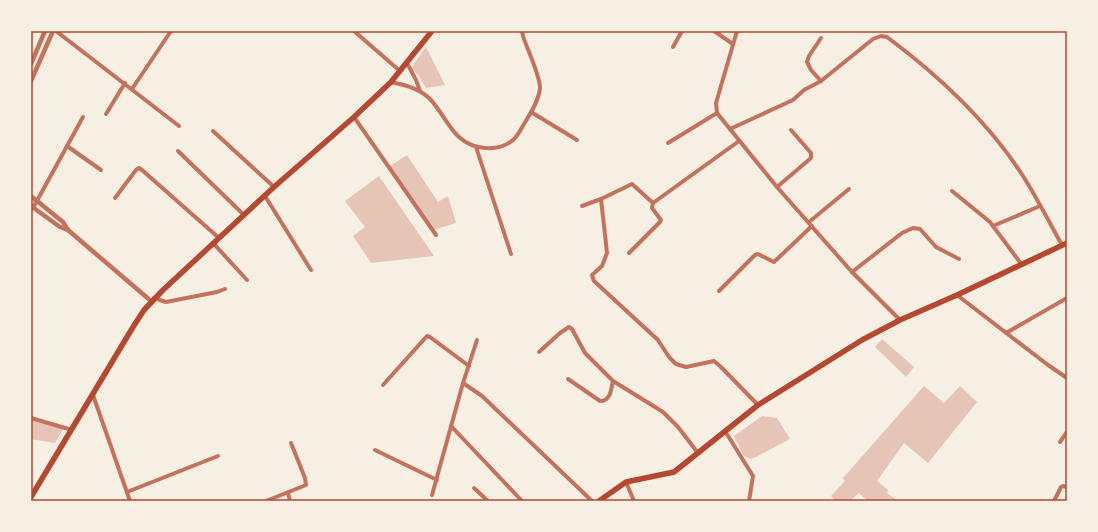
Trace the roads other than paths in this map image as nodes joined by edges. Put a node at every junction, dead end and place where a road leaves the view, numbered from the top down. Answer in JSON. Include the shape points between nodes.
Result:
{"nodes":[{"id":1,"x":45,"y":31,"type":"edge"},
{"id":2,"x":54,"y":31,"type":"edge"},
{"id":3,"x":171,"y":31,"type":"edge"},
{"id":4,"x":354,"y":31,"type":"edge"},
{"id":5,"x":432,"y":31,"type":"edge"},
{"id":6,"x":522,"y":31,"type":"edge"},
{"id":7,"x":682,"y":31,"type":"edge"},
{"id":8,"x":714,"y":31,"type":"edge"},
{"id":9,"x":737,"y":31,"type":"edge"},
{"id":10,"x":821,"y":38,"type":"dead end"},
{"id":11,"x":733,"y":44,"type":"junction"},
{"id":12,"x":672,"y":47,"type":"dead end"},
{"id":13,"x":407,"y":63,"type":"junction"},
{"id":14,"x":31,"y":64,"type":"edge"},
{"id":15,"x":400,"y":71,"type":"junction"},
{"id":16,"x":31,"y":81,"type":"edge"},
{"id":17,"x":821,"y":81,"type":"junction"},
{"id":18,"x":391,"y":82,"type":"junction"},
{"id":19,"x":125,"y":83,"type":"junction"},
{"id":20,"x":132,"y":89,"type":"junction"},
{"id":21,"x":420,"y":92,"type":"junction"},
{"id":22,"x":531,"y":112,"type":"junction"},
{"id":23,"x":717,"y":113,"type":"junction"},
{"id":24,"x":106,"y":114,"type":"dead end"},
{"id":25,"x":83,"y":117,"type":"dead end"},
{"id":26,"x":354,"y":117,"type":"junction"},
{"id":27,"x":179,"y":126,"type":"dead end"},
{"id":28,"x":730,"y":130,"type":"junction"},
{"id":29,"x":791,"y":130,"type":"dead end"},
{"id":30,"x":213,"y":131,"type":"dead end"},
{"id":31,"x":577,"y":140,"type":"dead end"},
{"id":32,"x":739,"y":141,"type":"junction"},
{"id":33,"x":668,"y":143,"type":"dead end"},
{"id":34,"x":67,"y":146,"type":"junction"},
{"id":35,"x":476,"y":147,"type":"junction"},
{"id":36,"x":178,"y":151,"type":"dead end"},
{"id":37,"x":101,"y":170,"type":"dead end"},
{"id":38,"x":777,"y":186,"type":"junction"},
{"id":39,"x":274,"y":187,"type":"junction"},
{"id":40,"x":849,"y":189,"type":"dead end"},
{"id":41,"x":952,"y":191,"type":"dead end"},
{"id":42,"x":31,"y":196,"type":"edge"},
{"id":43,"x":266,"y":196,"type":"junction"},
{"id":44,"x":115,"y":198,"type":"dead end"},
{"id":45,"x":601,"y":199,"type":"junction"},
{"id":46,"x":37,"y":201,"type":"junction"},
{"id":47,"x":653,"y":203,"type":"junction"},
{"id":48,"x":582,"y":206,"type":"dead end"},
{"id":49,"x":1040,"y":206,"type":"junction"},
{"id":50,"x":32,"y":207,"type":"edge"},
{"id":51,"x":244,"y":215,"type":"junction"},
{"id":52,"x":809,"y":222,"type":"junction"},
{"id":53,"x":812,"y":226,"type":"junction"},
{"id":54,"x":993,"y":226,"type":"junction"},
{"id":55,"x":68,"y":230,"type":"junction"},
{"id":56,"x":436,"y":235,"type":"dead end"},
{"id":57,"x":219,"y":238,"type":"junction"},
{"id":58,"x":213,"y":243,"type":"junction"},
{"id":59,"x":1065,"y":244,"type":"edge"},
{"id":60,"x":629,"y":253,"type":"dead end"},
{"id":61,"x":511,"y":254,"type":"dead end"},
{"id":62,"x":959,"y":259,"type":"dead end"},
{"id":63,"x":1022,"y":265,"type":"junction"},
{"id":64,"x":311,"y":270,"type":"dead end"},
{"id":65,"x":852,"y":272,"type":"junction"},
{"id":66,"x":247,"y":280,"type":"dead end"},
{"id":67,"x":225,"y":288,"type":"dead end"},
{"id":68,"x":719,"y":291,"type":"dead end"},
{"id":69,"x":957,"y":295,"type":"junction"},
{"id":70,"x":1067,"y":298,"type":"edge"},
{"id":71,"x":153,"y":299,"type":"junction"},
{"id":72,"x":900,"y":320,"type":"junction"},
{"id":73,"x":1006,"y":333,"type":"junction"},
{"id":74,"x":477,"y":340,"type":"dead end"},
{"id":75,"x":539,"y":352,"type":"dead end"},
{"id":76,"x":469,"y":366,"type":"junction"},
{"id":77,"x":1067,"y":378,"type":"edge"},
{"id":78,"x":568,"y":379,"type":"dead end"},
{"id":79,"x":613,"y":380,"type":"junction"},
{"id":80,"x":463,"y":383,"type":"junction"},
{"id":81,"x":382,"y":385,"type":"dead end"},
{"id":82,"x":93,"y":396,"type":"junction"},
{"id":83,"x":758,"y":405,"type":"junction"},
{"id":84,"x":31,"y":418,"type":"edge"},
{"id":85,"x":451,"y":426,"type":"junction"},
{"id":86,"x":72,"y":430,"type":"junction"},
{"id":87,"x":725,"y":431,"type":"junction"},
{"id":88,"x":1067,"y":432,"type":"edge"},
{"id":89,"x":1060,"y":442,"type":"dead end"},
{"id":90,"x":291,"y":443,"type":"dead end"},
{"id":91,"x":374,"y":450,"type":"dead end"},
{"id":92,"x":698,"y":453,"type":"junction"},
{"id":93,"x":218,"y":456,"type":"dead end"},
{"id":94,"x":437,"y":480,"type":"junction"},
{"id":95,"x":626,"y":482,"type":"junction"},
{"id":96,"x":1067,"y":487,"type":"edge"},
{"id":97,"x":474,"y":488,"type":"dead end"},
{"id":98,"x":127,"y":492,"type":"junction"},
{"id":99,"x":288,"y":493,"type":"junction"},
{"id":100,"x":432,"y":495,"type":"dead end"},
{"id":101,"x":31,"y":497,"type":"edge"},
{"id":102,"x":130,"y":501,"type":"edge"},
{"id":103,"x":266,"y":501,"type":"edge"},
{"id":104,"x":290,"y":501,"type":"edge"},
{"id":105,"x":488,"y":501,"type":"edge"},
{"id":106,"x":522,"y":501,"type":"edge"},
{"id":107,"x":592,"y":501,"type":"edge"},
{"id":108,"x":598,"y":501,"type":"edge"},
{"id":109,"x":634,"y":501,"type":"edge"},
{"id":110,"x":749,"y":501,"type":"edge"},
{"id":111,"x":1054,"y":501,"type":"edge"}],
"edges":[{"from":1,"to":14,"type":"street"},
{"from":2,"to":16,"type":"street"},
{"from":2,"to":19,"type":"street"},
{"from":3,"to":20,"type":"street"},
{"from":4,"to":15,"type":"street"},
{"from":5,"to":13,"type":"main road"},
{"from":6,"to":22,"type":"street","via":[[540,87],[539,96]]},
{"from":7,"to":12,"type":"street"},
{"from":8,"to":11,"type":"street"},
{"from":9,"to":11,"type":"street"},
{"from":10,"to":17,"type":"street","via":[[808,62],[811,70]]},
{"from":11,"to":23,"type":"street","via":[[716,103]]},
{"from":13,"to":15,"type":"main road"},
{"from":13,"to":21,"type":"street"},
{"from":15,"to":18,"type":"main road"},
{"from":17,"to":28,"type":"street","via":[[804,90],[793,100]]},
{"from":17,"to":49,"type":"street","via":[[873,39],[887,37],[947,86],[1007,153]]},
{"from":18,"to":21,"type":"street"},
{"from":18,"to":26,"type":"main road"},
{"from":19,"to":20,"type":"street"},
{"from":19,"to":24,"type":"street"},
{"from":20,"to":27,"type":"street"},
{"from":21,"to":35,"type":"street","via":[[438,107],[458,136]]},
{"from":22,"to":31,"type":"street"},
{"from":22,"to":35,"type":"street","via":[[514,139],[507,144],[498,147]]},
{"from":23,"to":28,"type":"street"},
{"from":23,"to":33,"type":"street"},
{"from":25,"to":34,"type":"street"},
{"from":26,"to":39,"type":"main road"},
{"from":26,"to":56,"type":"street"},
{"from":28,"to":32,"type":"street"},
{"from":29,"to":38,"type":"street","via":[[810,151],[811,158]]},
{"from":30,"to":39,"type":"street"},
{"from":32,"to":38,"type":"street"},
{"from":32,"to":47,"type":"street"},
{"from":34,"to":37,"type":"street"},
{"from":34,"to":46,"type":"street"},
{"from":35,"to":61,"type":"street"},
{"from":36,"to":51,"type":"street"},
{"from":38,"to":52,"type":"street"},
{"from":39,"to":43,"type":"main road"},
{"from":40,"to":52,"type":"street"},
{"from":41,"to":54,"type":"street"},
{"from":42,"to":46,"type":"street"},
{"from":43,"to":51,"type":"main road"},
{"from":43,"to":64,"type":"street"},
{"from":44,"to":57,"type":"street","via":[[139,168]]},
{"from":45,"to":47,"type":"street","via":[[632,184]]},
{"from":45,"to":48,"type":"street"},
{"from":45,"to":83,"type":"street","via":[[607,253],[602,266],[592,275],[594,281],[658,340],[676,364],[686,367],[714,361]]},
{"from":46,"to":50,"type":"street"},
{"from":46,"to":55,"type":"street","via":[[63,222]]},
{"from":47,"to":60,"type":"street","via":[[652,208],[661,220]]},
{"from":49,"to":54,"type":"street"},
{"from":49,"to":59,"type":"street"},
{"from":50,"to":55,"type":"street","via":[[60,228]]},
{"from":51,"to":57,"type":"main road"},
{"from":52,"to":53,"type":"street"},
{"from":53,"to":65,"type":"street"},
{"from":53,"to":68,"type":"street","via":[[774,262],[755,255]]},
{"from":54,"to":63,"type":"street"},
{"from":55,"to":71,"type":"street"},
{"from":57,"to":58,"type":"main road"},
{"from":58,"to":66,"type":"street"},
{"from":58,"to":71,"type":"main road"},
{"from":59,"to":63,"type":"main road"},
{"from":62,"to":65,"type":"street","via":[[936,247],[920,230],[913,228],[902,233]]},
{"from":63,"to":69,"type":"main road"},
{"from":65,"to":72,"type":"street"},
{"from":67,"to":71,"type":"street","via":[[217,292],[166,302]]},
{"from":69,"to":72,"type":"main road"},
{"from":69,"to":73,"type":"street"},
{"from":70,"to":73,"type":"street"},
{"from":71,"to":82,"type":"main road","via":[[133,327]]},
{"from":72,"to":83,"type":"main road","via":[[843,350]]},
{"from":73,"to":77,"type":"street"},
{"from":74,"to":76,"type":"street"},
{"from":75,"to":79,"type":"street","via":[[560,333],[569,327],[572,328],[584,353]]},
{"from":76,"to":80,"type":"street"},
{"from":76,"to":81,"type":"street","via":[[426,336]]},
{"from":78,"to":79,"type":"street","via":[[600,401],[610,396]]},
{"from":79,"to":92,"type":"street","via":[[663,412]]},
{"from":80,"to":85,"type":"street"},
{"from":80,"to":107,"type":"street","via":[[482,396]]},
{"from":82,"to":86,"type":"main road"},
{"from":82,"to":98,"type":"street"},
{"from":83,"to":87,"type":"main road"},
{"from":84,"to":86,"type":"street"},
{"from":85,"to":94,"type":"street"},
{"from":85,"to":106,"type":"street"},
{"from":86,"to":101,"type":"main road"},
{"from":87,"to":92,"type":"main road"},
{"from":87,"to":110,"type":"street","via":[[752,476]]},
{"from":88,"to":89,"type":"street"},
{"from":90,"to":99,"type":"street","via":[[306,485]]},
{"from":91,"to":94,"type":"street"},
{"from":92,"to":95,"type":"main road","via":[[674,472]]},
{"from":93,"to":98,"type":"street"},
{"from":94,"to":100,"type":"street"},
{"from":95,"to":108,"type":"main road"},
{"from":95,"to":109,"type":"street"},
{"from":96,"to":111,"type":"street","via":[[1061,487]]},
{"from":97,"to":105,"type":"street"},
{"from":98,"to":102,"type":"street"},
{"from":99,"to":103,"type":"street"},
{"from":99,"to":104,"type":"street"}]}
